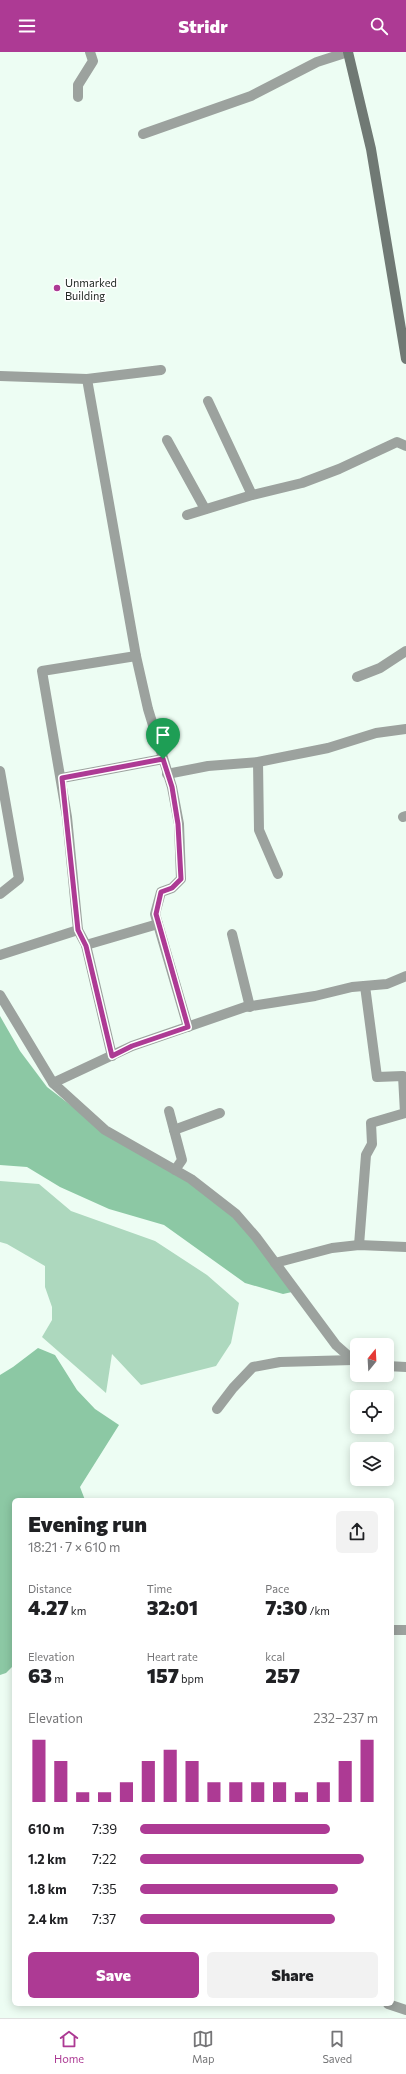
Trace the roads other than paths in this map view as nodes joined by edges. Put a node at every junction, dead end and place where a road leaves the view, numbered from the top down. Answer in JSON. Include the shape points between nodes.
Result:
{"nodes":[{"id":1,"x":90,"y":52,"type":"edge"},
{"id":2,"x":348,"y":52,"type":"edge"},
{"id":3,"x":78,"y":97,"type":"dead end"},
{"id":4,"x":143,"y":134,"type":"dead end"},
{"id":5,"x":406,"y":359,"type":"edge"},
{"id":6,"x":161,"y":370,"type":"dead end"},
{"id":7,"x":0,"y":376,"type":"edge"},
{"id":8,"x":87,"y":379,"type":"junction"},
{"id":9,"x":208,"y":401,"type":"dead end"},
{"id":10,"x":167,"y":440,"type":"dead end"},
{"id":11,"x":406,"y":446,"type":"edge"},
{"id":12,"x":252,"y":495,"type":"junction"},
{"id":13,"x":205,"y":509,"type":"junction"},
{"id":14,"x":187,"y":515,"type":"dead end"},
{"id":15,"x":406,"y":651,"type":"edge"},
{"id":16,"x":136,"y":656,"type":"junction"},
{"id":17,"x":357,"y":677,"type":"dead end"},
{"id":18,"x":406,"y":729,"type":"edge"},
{"id":19,"x":163,"y":759,"type":"junction"},
{"id":20,"x":258,"y":762,"type":"junction"},
{"id":21,"x":0,"y":771,"type":"edge"},
{"id":22,"x":167,"y":774,"type":"junction"},
{"id":23,"x":62,"y":778,"type":"junction"},
{"id":24,"x":278,"y":874,"type":"dead end"},
{"id":25,"x":0,"y":894,"type":"edge"},
{"id":26,"x":158,"y":924,"type":"junction"},
{"id":27,"x":78,"y":930,"type":"junction"},
{"id":28,"x":232,"y":934,"type":"dead end"},
{"id":29,"x":86,"y":946,"type":"junction"},
{"id":30,"x":0,"y":955,"type":"edge"},
{"id":31,"x":406,"y":976,"type":"edge"},
{"id":32,"x":365,"y":986,"type":"junction"},
{"id":33,"x":0,"y":995,"type":"edge"},
{"id":34,"x":250,"y":1007,"type":"junction"},
{"id":35,"x":188,"y":1027,"type":"junction"},
{"id":36,"x":112,"y":1056,"type":"junction"},
{"id":37,"x":53,"y":1083,"type":"junction"},
{"id":38,"x":169,"y":1111,"type":"dead end"},
{"id":39,"x":220,"y":1113,"type":"dead end"},
{"id":40,"x":174,"y":1130,"type":"junction"},
{"id":41,"x":175,"y":1170,"type":"junction"},
{"id":42,"x":358,"y":1245,"type":"junction"},
{"id":43,"x":406,"y":1247,"type":"edge"},
{"id":44,"x":275,"y":1263,"type":"junction"},
{"id":45,"x":350,"y":1357,"type":"edge"},
{"id":46,"x":350,"y":1361,"type":"edge"},
{"id":47,"x":394,"y":1366,"type":"edge"},
{"id":48,"x":406,"y":1367,"type":"edge"},
{"id":49,"x":217,"y":1409,"type":"dead end"},
{"id":50,"x":394,"y":1630,"type":"edge"},
{"id":51,"x":406,"y":1630,"type":"edge"},
{"id":52,"x":394,"y":2006,"type":"edge"},
{"id":53,"x":406,"y":2010,"type":"edge"}],
"edges":[{"from":1,"to":3,"type":"street","via":[[93,61],[78,85]]},
{"from":2,"to":4,"type":"street","via":[[317,62],[252,96]]},
{"from":2,"to":5,"type":"street","via":[[371,149]]},
{"from":6,"to":8,"type":"street"},
{"from":7,"to":8,"type":"street"},
{"from":8,"to":16,"type":"street"},
{"from":9,"to":12,"type":"street"},
{"from":10,"to":13,"type":"street"},
{"from":11,"to":12,"type":"street","via":[[397,442],[302,483]]},
{"from":12,"to":13,"type":"street"},
{"from":13,"to":14,"type":"street"},
{"from":15,"to":17,"type":"street","via":[[380,668]]},
{"from":16,"to":19,"type":"street"},
{"from":16,"to":23,"type":"street","via":[[42,672]]},
{"from":18,"to":20,"type":"street","via":[[376,733],[328,748]]},
{"from":19,"to":22,"type":"street"},
{"from":19,"to":23,"type":"street"},
{"from":20,"to":22,"type":"street","via":[[208,766]]},
{"from":20,"to":24,"type":"street","via":[[259,830]]},
{"from":21,"to":25,"type":"street","via":[[19,879]]},
{"from":22,"to":26,"type":"street","via":[[172,787],[178,824],[181,879],[172,888],[161,892],[156,914]]},
{"from":23,"to":27,"type":"street"},
{"from":26,"to":29,"type":"street"},
{"from":26,"to":35,"type":"street"},
{"from":27,"to":29,"type":"street"},
{"from":27,"to":30,"type":"street"},
{"from":28,"to":34,"type":"street"},
{"from":29,"to":36,"type":"street"},
{"from":31,"to":32,"type":"street","via":[[387,984]]},
{"from":32,"to":34,"type":"street"},
{"from":32,"to":42,"type":"street","via":[[377,1077],[403,1076],[405,1113],[370,1123],[372,1144],[366,1155]]},
{"from":33,"to":37,"type":"street"},
{"from":34,"to":35,"type":"street"},
{"from":35,"to":36,"type":"street","via":[[132,1046]]},
{"from":36,"to":37,"type":"street"},
{"from":37,"to":41,"type":"street","via":[[105,1130]]},
{"from":38,"to":40,"type":"street"},
{"from":39,"to":40,"type":"street"},
{"from":40,"to":41,"type":"street","via":[[182,1160]]},
{"from":41,"to":44,"type":"street","via":[[236,1214]]},
{"from":42,"to":43,"type":"street"},
{"from":42,"to":44,"type":"street","via":[[332,1248]]},
{"from":44,"to":45,"type":"street","via":[[336,1345]]},
{"from":46,"to":49,"type":"street","via":[[280,1362],[253,1366]]},
{"from":47,"to":48,"type":"street"},
{"from":50,"to":51,"type":"street"},
{"from":52,"to":53,"type":"street"}]}
